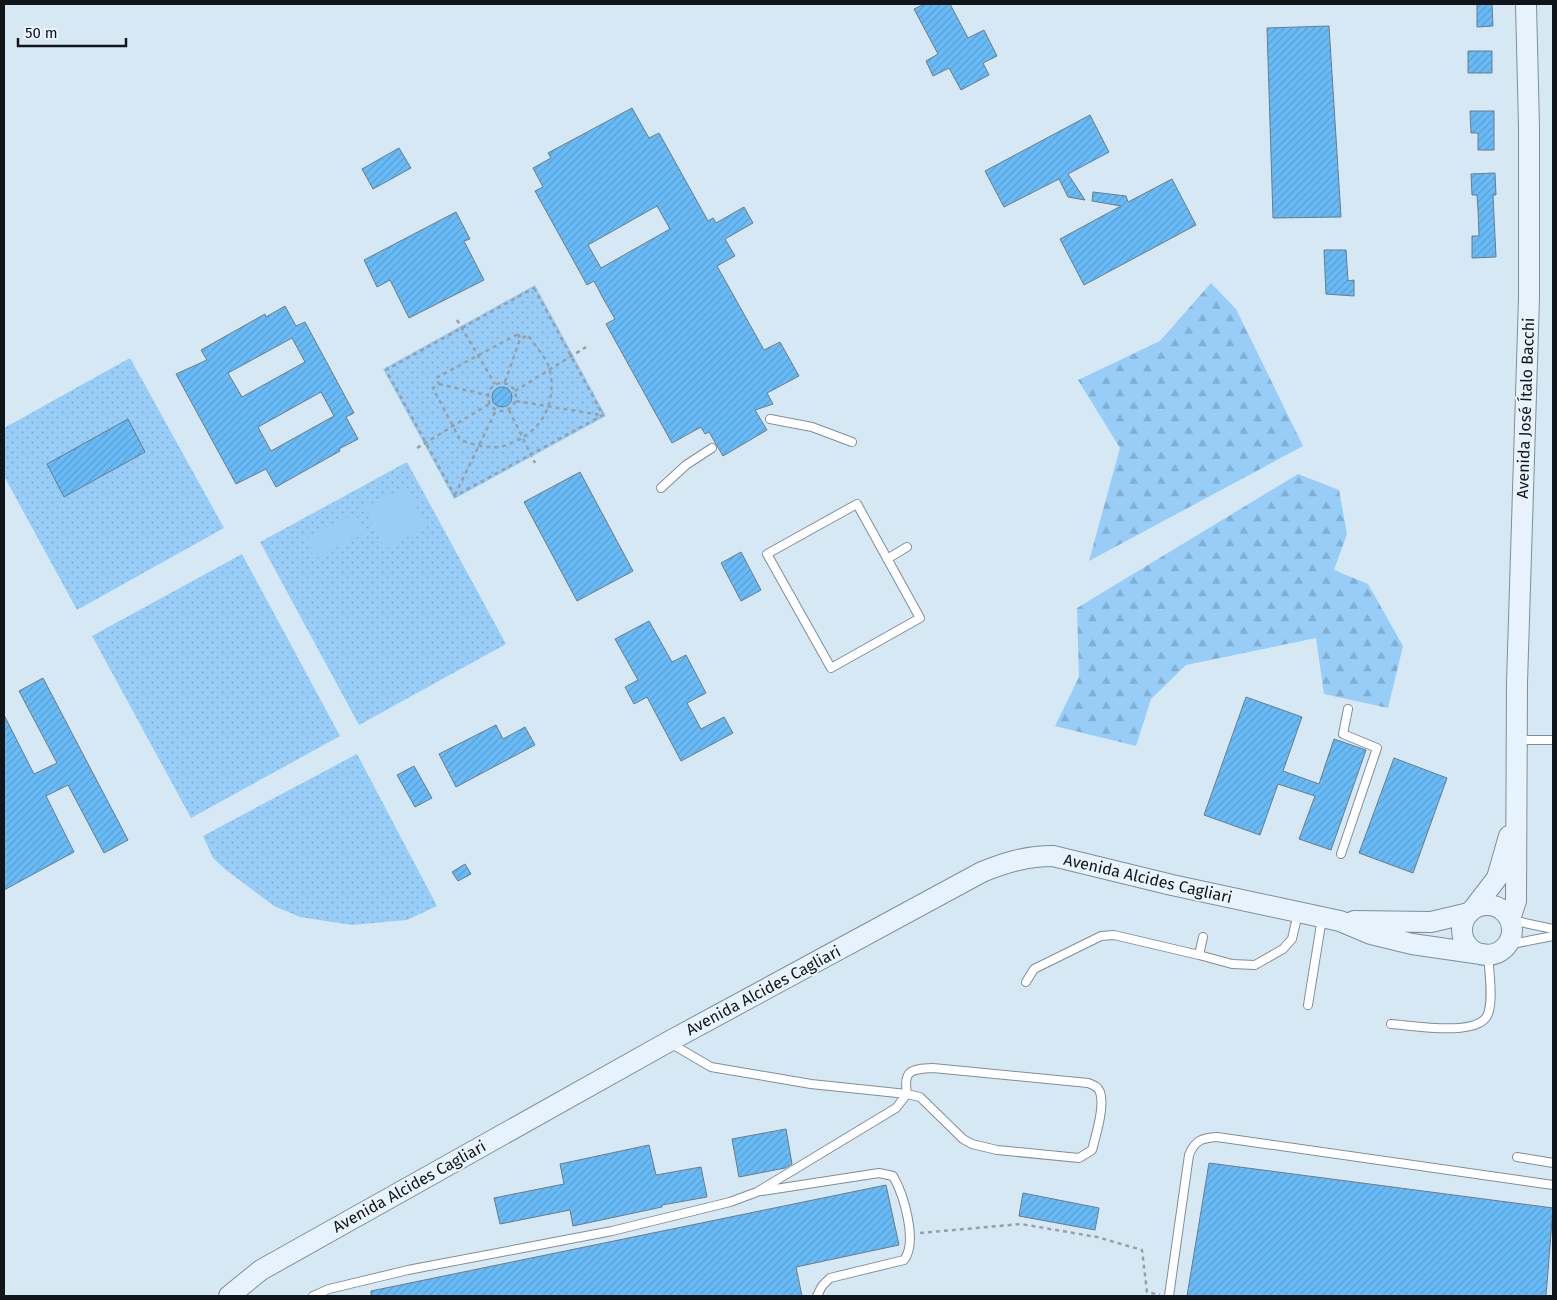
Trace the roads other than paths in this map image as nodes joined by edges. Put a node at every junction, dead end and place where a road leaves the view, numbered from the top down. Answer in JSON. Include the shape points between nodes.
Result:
{"nodes":[{"id":1,"x":1526,"y":4,"type":"edge"},
{"id":2,"x":770,"y":419,"type":"dead end"},
{"id":3,"x":852,"y":442,"type":"dead end"},
{"id":4,"x":712,"y":448,"type":"dead end"},
{"id":5,"x":661,"y":488,"type":"dead end"},
{"id":6,"x":907,"y":547,"type":"dead end"},
{"id":7,"x":887,"y":559,"type":"junction"},
{"id":8,"x":1348,"y":709,"type":"dead end"},
{"id":9,"x":1516,"y":740,"type":"junction"},
{"id":10,"x":1553,"y":740,"type":"edge"},
{"id":11,"x":1515,"y":812,"type":"junction"},
{"id":12,"x":1341,"y":854,"type":"dead end"},
{"id":13,"x":1472,"y":911,"type":"junction"},
{"id":14,"x":1298,"y":912,"type":"junction"},
{"id":15,"x":1331,"y":919,"type":"junction"},
{"id":16,"x":1510,"y":919,"type":"junction"},
{"id":17,"x":1553,"y":929,"type":"edge"},
{"id":18,"x":1553,"y":936,"type":"edge"},
{"id":19,"x":1204,"y":937,"type":"dead end"},
{"id":20,"x":1539,"y":939,"type":"junction"},
{"id":21,"x":1553,"y":944,"type":"edge"},
{"id":22,"x":1507,"y":945,"type":"junction"},
{"id":23,"x":1199,"y":955,"type":"junction"},
{"id":24,"x":1488,"y":955,"type":"junction"},
{"id":25,"x":1026,"y":982,"type":"dead end"},
{"id":26,"x":1308,"y":1005,"type":"dead end"},
{"id":27,"x":1391,"y":1024,"type":"dead end"},
{"id":28,"x":668,"y":1042,"type":"junction"},
{"id":29,"x":907,"y":1094,"type":"junction"},
{"id":30,"x":1516,"y":1157,"type":"dead end"},
{"id":31,"x":1553,"y":1163,"type":"edge"},
{"id":32,"x":1553,"y":1185,"type":"edge"},
{"id":33,"x":757,"y":1192,"type":"junction"},
{"id":34,"x":229,"y":1296,"type":"edge"},
{"id":35,"x":313,"y":1296,"type":"edge"},
{"id":36,"x":817,"y":1296,"type":"edge"},
{"id":37,"x":1169,"y":1296,"type":"edge"}],
"edges":[{"from":1,"to":9,"type":"main road","name":"Avenida José Ítalo Bacchi","via":[[1529,298]]},
{"from":2,"to":3,"type":"lane","via":[[812,427]]},
{"from":4,"to":5,"type":"lane","via":[[686,465]]},
{"from":6,"to":7,"type":"lane"},
{"from":7,"to":7,"type":"lane","via":[[857,504],[767,554],[831,668],[920,618]]},
{"from":8,"to":12,"type":"lane","via":[[1343,734],[1377,748]]},
{"from":9,"to":10,"type":"lane"},
{"from":9,"to":11,"type":"main road","name":"Avenida José Ítalo Bacchi"},
{"from":11,"to":13,"type":"main road","name":"Avenida José Ítalo Bacchi","via":[[1497,878]]},
{"from":11,"to":16,"type":"main road","name":"Avenida José Ítalo Bacchi","via":[[1516,901]]},
{"from":13,"to":15,"type":"main road","name":"Avenida Alcides Cagliari","via":[[1431,922]]},
{"from":13,"to":16,"type":"main road","via":[[1481,906],[1495,906]]},
{"from":13,"to":24,"type":"main road","via":[[1463,925],[1464,940],[1474,951]]},
{"from":14,"to":15,"type":"main road","name":"Avenida Alcides Cagliari"},
{"from":14,"to":23,"type":"lane","via":[[1292,939],[1255,965],[1232,964]]},
{"from":14,"to":28,"type":"main road","name":"Avenida Alcides Cagliari","via":[[1053,856],[1014,859],[982,872]]},
{"from":15,"to":24,"type":"main road","name":"Avenida Alcides Cagliari","via":[[1371,934],[1412,944]]},
{"from":15,"to":26,"type":"lane"},
{"from":16,"to":17,"type":"lane"},
{"from":16,"to":22,"type":"main road","via":[[1512,933]]},
{"from":18,"to":20,"type":"lane"},
{"from":19,"to":23,"type":"lane"},
{"from":20,"to":21,"type":"lane"},
{"from":20,"to":22,"type":"lane"},
{"from":22,"to":24,"type":"main road"},
{"from":23,"to":25,"type":"lane","via":[[1106,935],[1034,969]]},
{"from":24,"to":27,"type":"lane","via":[[1490,1003],[1487,1017],[1478,1025],[1462,1028]]},
{"from":28,"to":29,"type":"lane","via":[[711,1067],[811,1084]]},
{"from":28,"to":34,"type":"main road","name":"Avenida Alcides Cagliari","via":[[261,1270]]},
{"from":29,"to":29,"type":"lane","via":[[920,1097],[967,1142],[997,1150],[1080,1158],[1092,1150],[1099,1124],[1101,1092],[1088,1083],[933,1068],[917,1069],[908,1074],[905,1079]]},
{"from":29,"to":33,"type":"lane","via":[[896,1108]]},
{"from":30,"to":31,"type":"lane"},
{"from":32,"to":37,"type":"lane","via":[[1331,1152],[1217,1137],[1202,1138],[1192,1145],[1189,1155]]},
{"from":33,"to":35,"type":"lane","via":[[722,1204],[612,1230],[408,1270],[329,1289]]},
{"from":33,"to":36,"type":"lane","via":[[888,1173],[893,1176],[911,1236],[909,1254],[904,1260],[830,1278]]}]}
